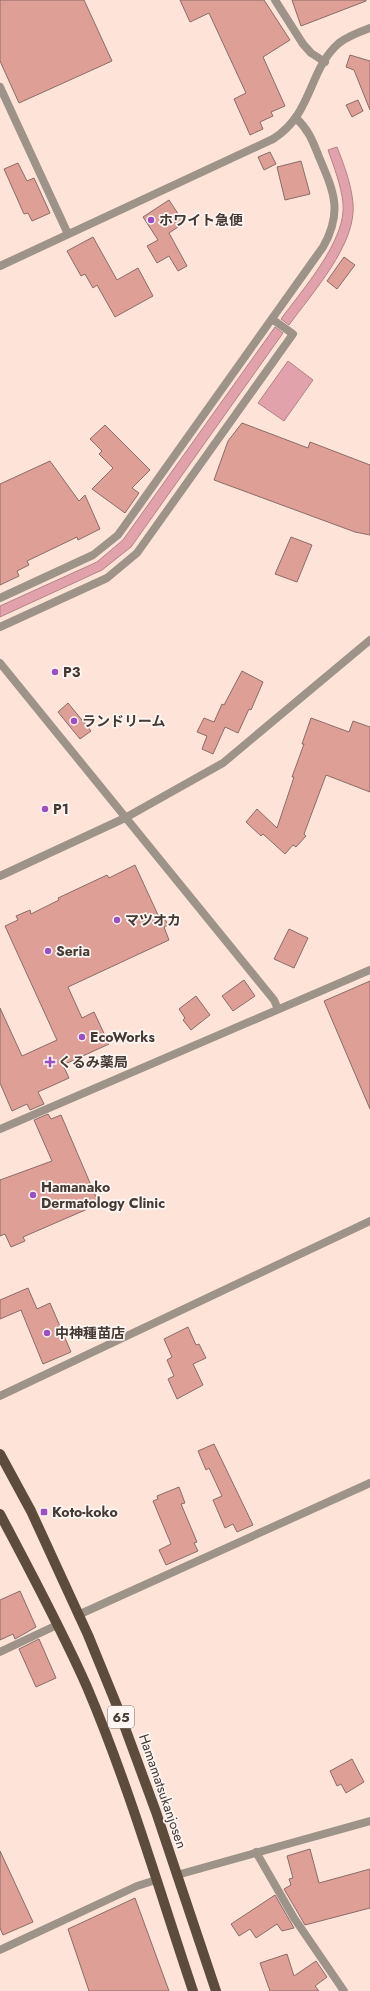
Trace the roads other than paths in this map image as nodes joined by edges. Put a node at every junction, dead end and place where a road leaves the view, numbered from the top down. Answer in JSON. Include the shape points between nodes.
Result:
{"nodes":[{"id":1,"x":275,"y":0,"type":"edge"},
{"id":2,"x":370,"y":28,"type":"edge"},
{"id":3,"x":325,"y":62,"type":"junction"},
{"id":4,"x":0,"y":87,"type":"edge"},
{"id":5,"x":296,"y":118,"type":"junction"},
{"id":6,"x":68,"y":234,"type":"junction"},
{"id":7,"x":0,"y":266,"type":"edge"},
{"id":8,"x":272,"y":319,"type":"junction"},
{"id":9,"x":0,"y":598,"type":"edge"},
{"id":10,"x":0,"y":627,"type":"edge"},
{"id":11,"x":370,"y":640,"type":"edge"},
{"id":12,"x":0,"y":662,"type":"edge"},
{"id":13,"x":125,"y":818,"type":"junction"},
{"id":14,"x":0,"y":876,"type":"edge"},
{"id":15,"x":370,"y":970,"type":"edge"},
{"id":16,"x":278,"y":1010,"type":"junction"},
{"id":17,"x":0,"y":1129,"type":"edge"},
{"id":18,"x":370,"y":1221,"type":"edge"},
{"id":19,"x":0,"y":1396,"type":"edge"},
{"id":20,"x":0,"y":1454,"type":"edge"},
{"id":21,"x":370,"y":1482,"type":"edge"},
{"id":22,"x":0,"y":1514,"type":"edge"},
{"id":23,"x":78,"y":1615,"type":"junction"},
{"id":24,"x":57,"y":1625,"type":"junction"},
{"id":25,"x":0,"y":1652,"type":"edge"},
{"id":26,"x":370,"y":1821,"type":"edge"},
{"id":27,"x":256,"y":1852,"type":"junction"},
{"id":28,"x":177,"y":1875,"type":"junction"},
{"id":29,"x":156,"y":1880,"type":"junction"},
{"id":30,"x":0,"y":1950,"type":"edge"},
{"id":31,"x":193,"y":1991,"type":"edge"},
{"id":32,"x":216,"y":1991,"type":"edge"},
{"id":33,"x":344,"y":1991,"type":"edge"}],
"edges":[{"from":1,"to":3,"type":"street","via":[[303,44]]},
{"from":2,"to":3,"type":"street","via":[[340,43]]},
{"from":3,"to":5,"type":"street"},
{"from":4,"to":6,"type":"street"},
{"from":5,"to":6,"type":"street","via":[[285,132],[273,139]]},
{"from":5,"to":8,"type":"street","via":[[307,128],[333,190],[336,205],[330,234],[323,247]]},
{"from":6,"to":7,"type":"street"},
{"from":8,"to":9,"type":"street","via":[[118,535],[93,555]]},
{"from":8,"to":10,"type":"street","via":[[294,334],[137,553],[107,578]]},
{"from":11,"to":13,"type":"street","via":[[222,763]]},
{"from":12,"to":13,"type":"street"},
{"from":13,"to":14,"type":"street"},
{"from":13,"to":16,"type":"street","via":[[274,1000]]},
{"from":15,"to":16,"type":"street"},
{"from":16,"to":17,"type":"street"},
{"from":18,"to":19,"type":"street"},
{"from":20,"to":23,"type":"main road","name":"Hamamatsukanjosen","number":"65","via":[[31,1512]]},
{"from":21,"to":23,"type":"street"},
{"from":22,"to":24,"type":"main road","number":"65"},
{"from":23,"to":28,"type":"main road","name":"Hamamatsukanjosen","number":"65","via":[[131,1741]]},
{"from":24,"to":25,"type":"street"},
{"from":24,"to":29,"type":"main road","number":"65","via":[[101,1723]]},
{"from":26,"to":27,"type":"street"},
{"from":27,"to":28,"type":"street"},
{"from":27,"to":33,"type":"street","via":[[294,1918]]},
{"from":28,"to":32,"type":"main road","name":"Hamamatsukanjosen","number":"65"},
{"from":29,"to":30,"type":"street","via":[[137,1886]]},
{"from":29,"to":31,"type":"main road","number":"65"}]}
